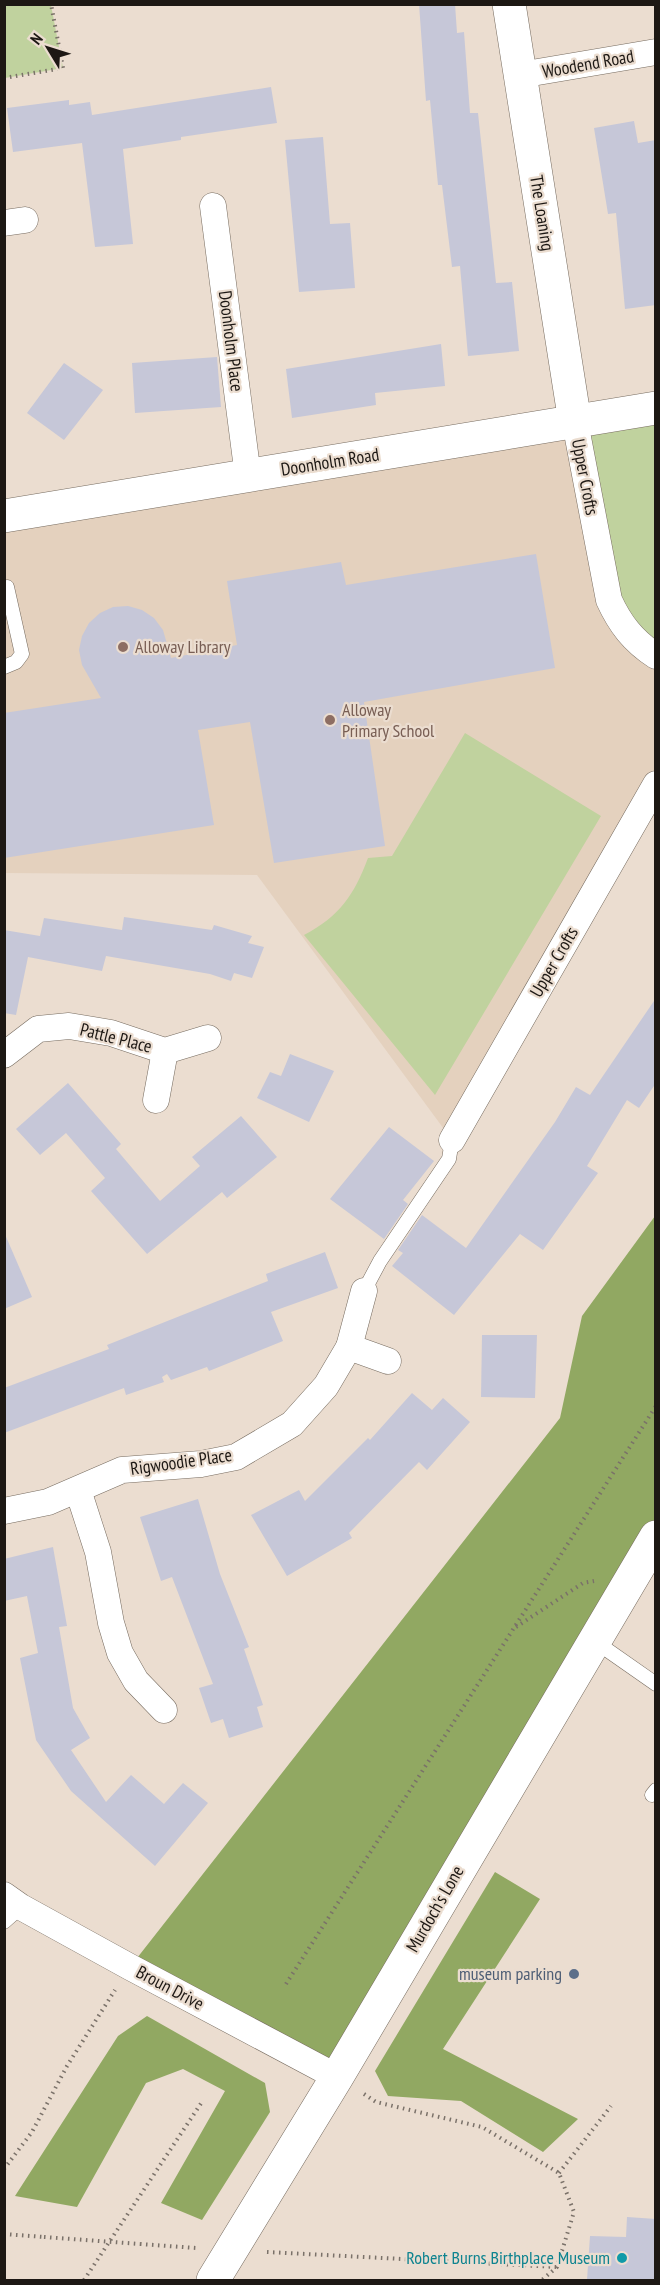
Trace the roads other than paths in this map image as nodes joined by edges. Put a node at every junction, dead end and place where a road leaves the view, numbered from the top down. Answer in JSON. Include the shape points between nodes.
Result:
{"nodes":[{"id":1,"x":509,"y":4,"type":"edge"},
{"id":2,"x":656,"y":52,"type":"edge"},
{"id":3,"x":520,"y":75,"type":"junction"},
{"id":4,"x":213,"y":206,"type":"dead end"},
{"id":5,"x":656,"y":408,"type":"edge"},
{"id":6,"x":575,"y":422,"type":"junction"},
{"id":7,"x":248,"y":476,"type":"junction"},
{"id":8,"x":4,"y":516,"type":"edge"},
{"id":9,"x":7,"y":587,"type":"dead end"},
{"id":10,"x":656,"y":656,"type":"edge"},
{"id":11,"x":4,"y":667,"type":"edge"},
{"id":12,"x":656,"y":784,"type":"edge"},
{"id":13,"x":208,"y":1038,"type":"dead end"},
{"id":14,"x":165,"y":1051,"type":"junction"},
{"id":15,"x":4,"y":1055,"type":"edge"},
{"id":16,"x":156,"y":1100,"type":"dead end"},
{"id":17,"x":452,"y":1140,"type":"joint"},
{"id":18,"x":364,"y":1291,"type":"joint"},
{"id":19,"x":350,"y":1347,"type":"junction"},
{"id":20,"x":388,"y":1361,"type":"dead end"},
{"id":21,"x":78,"y":1490,"type":"junction"},
{"id":22,"x":4,"y":1511,"type":"edge"},
{"id":23,"x":656,"y":1537,"type":"edge"},
{"id":24,"x":593,"y":1640,"type":"junction"},
{"id":25,"x":656,"y":1684,"type":"edge"},
{"id":26,"x":164,"y":1710,"type":"dead end"},
{"id":27,"x":10,"y":1908,"type":"edge"},
{"id":28,"x":337,"y":2077,"type":"junction"},
{"id":29,"x":213,"y":2280,"type":"edge"}],
"edges":[{"from":1,"to":3,"type":"street","name":"The Loaning"},
{"from":2,"to":3,"type":"street","name":"Woodend Road"},
{"from":3,"to":6,"type":"street","name":"The Loaning"},
{"from":4,"to":7,"type":"street","name":"Doonholm Place"},
{"from":5,"to":6,"type":"street","name":"Doonholm Road"},
{"from":6,"to":7,"type":"street","name":"Doonholm Road"},
{"from":6,"to":10,"type":"street","name":"Upper Crofts","via":[[609,600],[619,623]]},
{"from":7,"to":8,"type":"street","name":"Doonholm Road"},
{"from":9,"to":11,"type":"lane","via":[[22,654]]},
{"from":12,"to":17,"type":"street","name":"Upper Crofts"},
{"from":13,"to":14,"type":"street","name":"Pattle Place"},
{"from":14,"to":15,"type":"street","name":"Pattle Place","via":[[111,1033],[69,1026],[38,1029]]},
{"from":14,"to":16,"type":"street","name":"Pattle Place"},
{"from":17,"to":18,"type":"lane","via":[[449,1159]]},
{"from":18,"to":19,"type":"street","name":"Rigwoodie Place"},
{"from":19,"to":20,"type":"street"},
{"from":19,"to":21,"type":"street","name":"Rigwoodie Place","via":[[326,1386],[292,1424],[236,1457],[122,1470]]},
{"from":21,"to":22,"type":"street","name":"Rigwoodie Place","via":[[48,1502]]},
{"from":21,"to":26,"type":"street","via":[[98,1552],[120,1653],[136,1681]]},
{"from":23,"to":24,"type":"street","name":"Murdoch's Lone"},
{"from":24,"to":25,"type":"lane"},
{"from":24,"to":28,"type":"street","name":"Murdoch's Lone"},
{"from":27,"to":28,"type":"street","name":"Broun Drive"},
{"from":28,"to":29,"type":"street","name":"Murdoch's Lone"}]}
